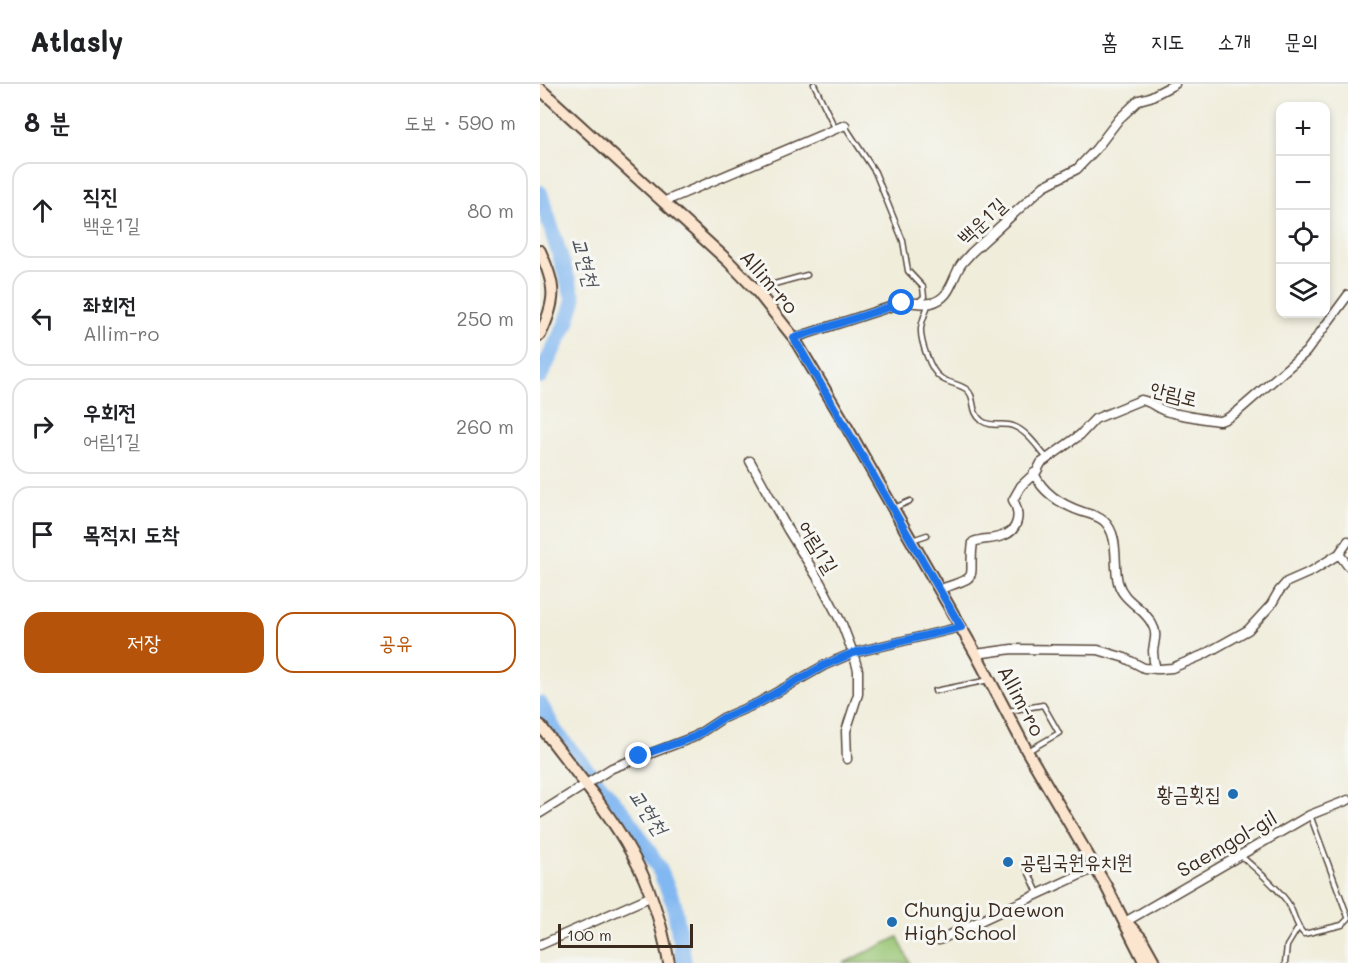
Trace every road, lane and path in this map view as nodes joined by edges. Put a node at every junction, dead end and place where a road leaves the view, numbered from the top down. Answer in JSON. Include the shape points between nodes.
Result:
{"nodes":[{"id":1,"x":814,"y":84,"type":"edge"},
{"id":2,"x":1175,"y":84,"type":"edge"},
{"id":3,"x":540,"y":89,"type":"edge"},
{"id":4,"x":845,"y":125,"type":"joint"},
{"id":5,"x":836,"y":129,"type":"junction"},
{"id":6,"x":663,"y":202,"type":"junction"},
{"id":7,"x":540,"y":251,"type":"edge"},
{"id":8,"x":807,"y":275,"type":"dead end"},
{"id":9,"x":756,"y":290,"type":"junction"},
{"id":10,"x":1348,"y":295,"type":"edge"},
{"id":11,"x":918,"y":302,"type":"junction"},
{"id":12,"x":928,"y":303,"type":"junction"},
{"id":13,"x":540,"y":335,"type":"edge"},
{"id":14,"x":794,"y":338,"type":"junction"},
{"id":15,"x":1047,"y":458,"type":"junction"},
{"id":16,"x":750,"y":460,"type":"dead end"},
{"id":17,"x":1034,"y":473,"type":"junction"},
{"id":18,"x":910,"y":501,"type":"dead end"},
{"id":19,"x":893,"y":508,"type":"junction"},
{"id":20,"x":927,"y":535,"type":"dead end"},
{"id":21,"x":911,"y":540,"type":"junction"},
{"id":22,"x":1348,"y":541,"type":"edge"},
{"id":23,"x":1339,"y":554,"type":"junction"},
{"id":24,"x":1348,"y":566,"type":"edge"},
{"id":25,"x":940,"y":590,"type":"junction"},
{"id":26,"x":961,"y":627,"type":"junction"},
{"id":27,"x":853,"y":653,"type":"junction"},
{"id":28,"x":976,"y":654,"type":"junction"},
{"id":29,"x":1156,"y":669,"type":"junction"},
{"id":30,"x":989,"y":680,"type":"junction"},
{"id":31,"x":935,"y":691,"type":"dead end"},
{"id":32,"x":1006,"y":712,"type":"junction"},
{"id":33,"x":540,"y":725,"type":"edge"},
{"id":34,"x":1027,"y":751,"type":"junction"},
{"id":35,"x":847,"y":759,"type":"dead end"},
{"id":36,"x":588,"y":783,"type":"junction"},
{"id":37,"x":1348,"y":800,"type":"edge"},
{"id":38,"x":540,"y":813,"type":"edge"},
{"id":39,"x":1310,"y":815,"type":"junction"},
{"id":40,"x":1240,"y":855,"type":"junction"},
{"id":41,"x":1094,"y":866,"type":"junction"},
{"id":42,"x":1027,"y":869,"type":"dead end"},
{"id":43,"x":1039,"y":894,"type":"junction"},
{"id":44,"x":652,"y":896,"type":"junction"},
{"id":45,"x":1348,"y":918,"type":"edge"},
{"id":46,"x":1125,"y":922,"type":"junction"},
{"id":47,"x":1298,"y":928,"type":"junction"},
{"id":48,"x":939,"y":940,"type":"dead end"},
{"id":49,"x":540,"y":945,"type":"edge"},
{"id":50,"x":669,"y":963,"type":"edge"},
{"id":51,"x":1144,"y":963,"type":"edge"},
{"id":52,"x":1155,"y":963,"type":"edge"},
{"id":53,"x":1285,"y":963,"type":"edge"}],
"edges":[{"from":1,"to":5,"type":"lane"},
{"from":2,"to":12,"type":"street","name":"백운1길","via":[[1139,100],[1077,169],[1044,186],[960,265],[942,299]]},
{"from":3,"to":6,"type":"street","name":"Allim-ro"},
{"from":4,"to":5,"type":"street"},
{"from":4,"to":11,"type":"lane","via":[[875,172],[903,241],[908,271],[923,287],[924,297]]},
{"from":5,"to":6,"type":"street"},
{"from":6,"to":9,"type":"street","name":"Allim-ro"},
{"from":7,"to":13,"type":"street","via":[[554,290],[551,310]]},
{"from":8,"to":9,"type":"lane"},
{"from":9,"to":14,"type":"street","name":"Allim-ro"},
{"from":10,"to":15,"type":"street","name":"안림로","via":[[1306,352],[1228,418],[1220,421],[1164,411],[1141,400],[1095,419]]},
{"from":11,"to":12,"type":"street"},
{"from":11,"to":14,"type":"street","via":[[902,303]]},
{"from":12,"to":15,"type":"lane","via":[[921,329],[933,371],[967,389],[972,395],[975,415],[984,422],[1022,430]]},
{"from":14,"to":19,"type":"street","name":"Allim-ro"},
{"from":15,"to":17,"type":"street","name":"안림로"},
{"from":16,"to":27,"type":"street","name":"어림1길","via":[[819,580]]},
{"from":17,"to":25,"type":"street","name":"안림로","via":[[1013,500],[1018,508],[1016,525],[1003,536],[973,542],[971,577]]},
{"from":17,"to":29,"type":"street","via":[[1042,488],[1067,507],[1106,522],[1116,550],[1122,594],[1147,615],[1156,632]]},
{"from":18,"to":19,"type":"lane"},
{"from":19,"to":21,"type":"street","name":"Allim-ro"},
{"from":20,"to":21,"type":"lane"},
{"from":21,"to":25,"type":"street","name":"Allim-ro"},
{"from":22,"to":23,"type":"street"},
{"from":23,"to":24,"type":"street"},
{"from":23,"to":29,"type":"street","via":[[1287,582],[1248,630],[1186,663]]},
{"from":25,"to":26,"type":"street","name":"Allim-ro"},
{"from":26,"to":27,"type":"street"},
{"from":26,"to":28,"type":"street","name":"Allim-ro"},
{"from":27,"to":35,"type":"street","name":"어림1길","via":[[858,694],[846,731]]},
{"from":27,"to":36,"type":"street","via":[[723,718],[694,737],[612,768]]},
{"from":28,"to":29,"type":"street","via":[[1012,649],[1098,650]]},
{"from":28,"to":30,"type":"street","name":"Allim-ro"},
{"from":30,"to":31,"type":"lane"},
{"from":30,"to":32,"type":"street","name":"Allim-ro"},
{"from":32,"to":34,"type":"street","name":"Allim-ro"},
{"from":32,"to":34,"type":"lane","via":[[1043,705],[1059,733]]},
{"from":33,"to":36,"type":"street"},
{"from":34,"to":41,"type":"street","name":"Allim-ro"},
{"from":36,"to":38,"type":"street"},
{"from":36,"to":44,"type":"street","via":[[632,854]]},
{"from":37,"to":39,"type":"street","name":"Saemgol-gil"},
{"from":39,"to":40,"type":"street","name":"Saemgol-gil"},
{"from":39,"to":45,"type":"lane"},
{"from":40,"to":46,"type":"street","name":"Saemgol-gil"},
{"from":40,"to":47,"type":"lane","via":[[1286,899]]},
{"from":41,"to":43,"type":"street"},
{"from":41,"to":46,"type":"street","name":"Allim-ro"},
{"from":42,"to":43,"type":"lane"},
{"from":43,"to":48,"type":"street"},
{"from":44,"to":49,"type":"street"},
{"from":44,"to":50,"type":"street"},
{"from":45,"to":47,"type":"lane","via":[[1342,924],[1304,934]]},
{"from":46,"to":51,"type":"street","name":"Allim-ro"},
{"from":46,"to":52,"type":"street","name":"Allim-ro","via":[[1141,938]]},
{"from":47,"to":53,"type":"lane","via":[[1287,946]]}]}
